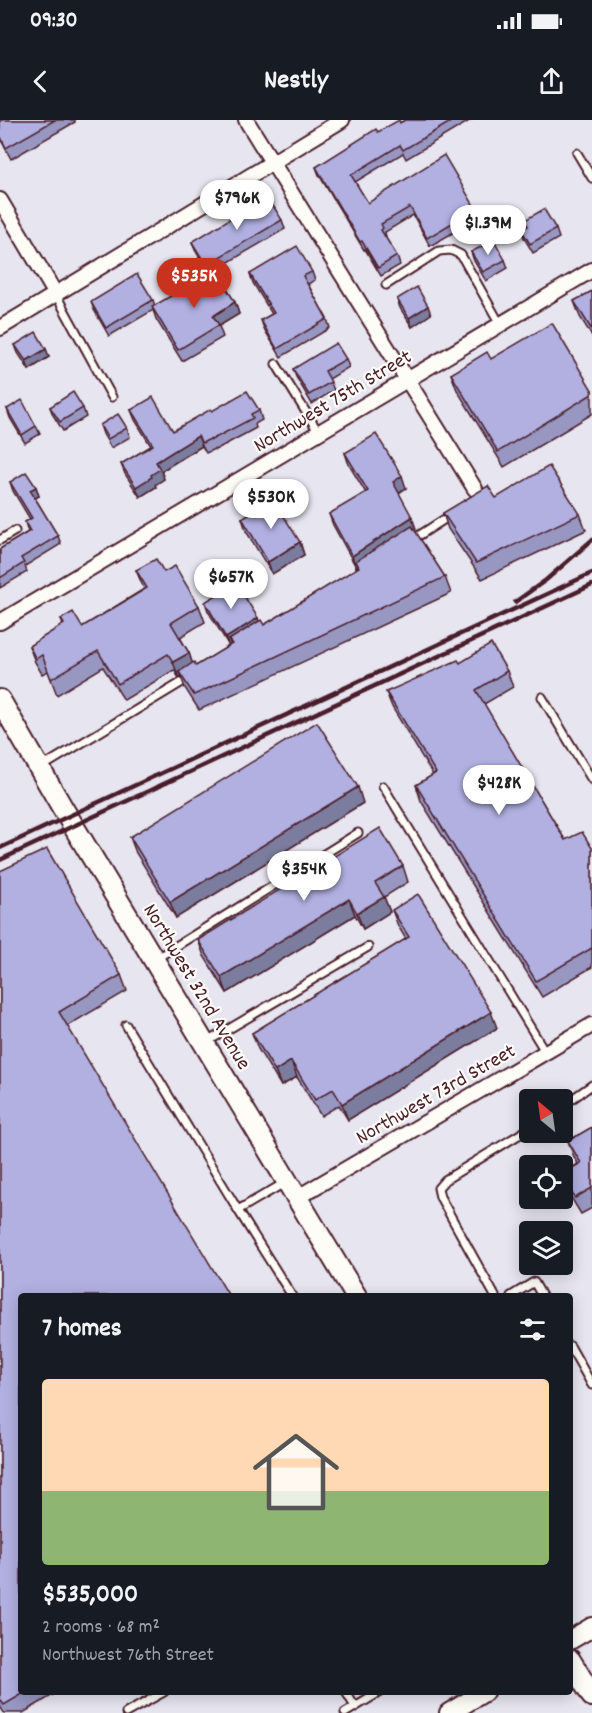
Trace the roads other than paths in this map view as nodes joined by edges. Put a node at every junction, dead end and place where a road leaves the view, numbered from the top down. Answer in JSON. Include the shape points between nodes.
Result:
{"nodes":[{"id":1,"x":246,"y":120,"type":"edge"},
{"id":2,"x":342,"y":120,"type":"edge"},
{"id":3,"x":577,"y":153,"type":"dead end"},
{"id":4,"x":272,"y":162,"type":"junction"},
{"id":5,"x":592,"y":178,"type":"edge"},
{"id":6,"x":0,"y":200,"type":"edge"},
{"id":7,"x":592,"y":270,"type":"edge"},
{"id":8,"x":386,"y":285,"type":"dead end"},
{"id":9,"x":55,"y":293,"type":"junction"},
{"id":10,"x":500,"y":324,"type":"junction"},
{"id":11,"x":0,"y":328,"type":"edge"},
{"id":12,"x":276,"y":364,"type":"dead end"},
{"id":13,"x":409,"y":379,"type":"junction"},
{"id":14,"x":112,"y":397,"type":"dead end"},
{"id":15,"x":319,"y":433,"type":"junction"},
{"id":16,"x":475,"y":495,"type":"edge"},
{"id":17,"x":455,"y":513,"type":"edge"},
{"id":18,"x":15,"y":531,"type":"dead end"},
{"id":19,"x":0,"y":540,"type":"edge"},
{"id":20,"x":404,"y":545,"type":"edge"},
{"id":21,"x":0,"y":622,"type":"edge"},
{"id":22,"x":201,"y":671,"type":"edge"},
{"id":23,"x":542,"y":697,"type":"dead end"},
{"id":24,"x":0,"y":700,"type":"edge"},
{"id":25,"x":39,"y":768,"type":"junction"},
{"id":26,"x":592,"y":780,"type":"edge"},
{"id":27,"x":383,"y":786,"type":"dead end"},
{"id":28,"x":358,"y":833,"type":"dead end"},
{"id":29,"x":368,"y":947,"type":"dead end"},
{"id":30,"x":154,"y":960,"type":"junction"},
{"id":31,"x":126,"y":1025,"type":"dead end"},
{"id":32,"x":592,"y":1025,"type":"edge"},
{"id":33,"x":205,"y":1043,"type":"junction"},
{"id":34,"x":546,"y":1053,"type":"junction"},
{"id":35,"x":592,"y":1085,"type":"edge"},
{"id":36,"x":573,"y":1098,"type":"edge"},
{"id":37,"x":519,"y":1135,"type":"edge"},
{"id":38,"x":293,"y":1189,"type":"junction"},
{"id":39,"x":238,"y":1210,"type":"junction"},
{"id":40,"x":290,"y":1293,"type":"edge"},
{"id":41,"x":354,"y":1293,"type":"edge"},
{"id":42,"x":493,"y":1293,"type":"edge"},
{"id":43,"x":516,"y":1293,"type":"edge"},
{"id":44,"x":540,"y":1293,"type":"edge"},
{"id":45,"x":573,"y":1351,"type":"edge"},
{"id":46,"x":592,"y":1385,"type":"edge"},
{"id":47,"x":592,"y":1627,"type":"edge"},
{"id":48,"x":573,"y":1638,"type":"edge"},
{"id":49,"x":573,"y":1665,"type":"edge"},
{"id":50,"x":159,"y":1695,"type":"edge"},
{"id":51,"x":348,"y":1695,"type":"edge"},
{"id":52,"x":375,"y":1695,"type":"edge"},
{"id":53,"x":479,"y":1695,"type":"edge"},
{"id":54,"x":592,"y":1696,"type":"edge"},
{"id":55,"x":355,"y":1707,"type":"junction"},
{"id":56,"x":126,"y":1713,"type":"edge"},
{"id":57,"x":345,"y":1713,"type":"edge"},
{"id":58,"x":449,"y":1713,"type":"edge"}],
"edges":[{"from":1,"to":4,"type":"street"},
{"from":2,"to":4,"type":"street"},
{"from":3,"to":5,"type":"lane"},
{"from":4,"to":9,"type":"street"},
{"from":4,"to":13,"type":"street"},
{"from":6,"to":9,"type":"street"},
{"from":7,"to":10,"type":"street","name":"Northwest 75th Street"},
{"from":8,"to":10,"type":"lane","via":[[439,251],[450,250],[461,255]]},
{"from":9,"to":11,"type":"street"},
{"from":9,"to":14,"type":"lane"},
{"from":10,"to":13,"type":"street","name":"Northwest 75th Street"},
{"from":12,"to":15,"type":"lane"},
{"from":13,"to":15,"type":"street","name":"Northwest 75th Street"},
{"from":13,"to":16,"type":"street"},
{"from":15,"to":21,"type":"street","name":"Northwest 75th Street"},
{"from":17,"to":20,"type":"lane"},
{"from":18,"to":19,"type":"lane"},
{"from":22,"to":25,"type":"lane"},
{"from":23,"to":26,"type":"lane"},
{"from":24,"to":25,"type":"main road","name":"Northwest 32nd Avenue"},
{"from":25,"to":30,"type":"main road","name":"Northwest 32nd Avenue"},
{"from":27,"to":34,"type":"lane"},
{"from":28,"to":30,"type":"lane"},
{"from":29,"to":33,"type":"lane"},
{"from":30,"to":33,"type":"main road","name":"Northwest 32nd Avenue"},
{"from":31,"to":39,"type":"lane"},
{"from":32,"to":34,"type":"street","name":"Northwest 73rd Street"},
{"from":33,"to":38,"type":"main road","name":"Northwest 32nd Avenue"},
{"from":34,"to":38,"type":"street","name":"Northwest 73rd Street"},
{"from":35,"to":36,"type":"lane"},
{"from":37,"to":42,"type":"lane","via":[[438,1188]]},
{"from":38,"to":39,"type":"lane"},
{"from":38,"to":41,"type":"main road","name":"Northwest 32nd Avenue"},
{"from":39,"to":40,"type":"lane"},
{"from":43,"to":44,"type":"lane","via":[[534,1282]]},
{"from":45,"to":46,"type":"lane"},
{"from":47,"to":48,"type":"street"},
{"from":49,"to":54,"type":"main road"},
{"from":50,"to":56,"type":"lane"},
{"from":51,"to":55,"type":"lane"},
{"from":52,"to":55,"type":"lane"},
{"from":53,"to":58,"type":"street"},
{"from":55,"to":57,"type":"lane"}]}
